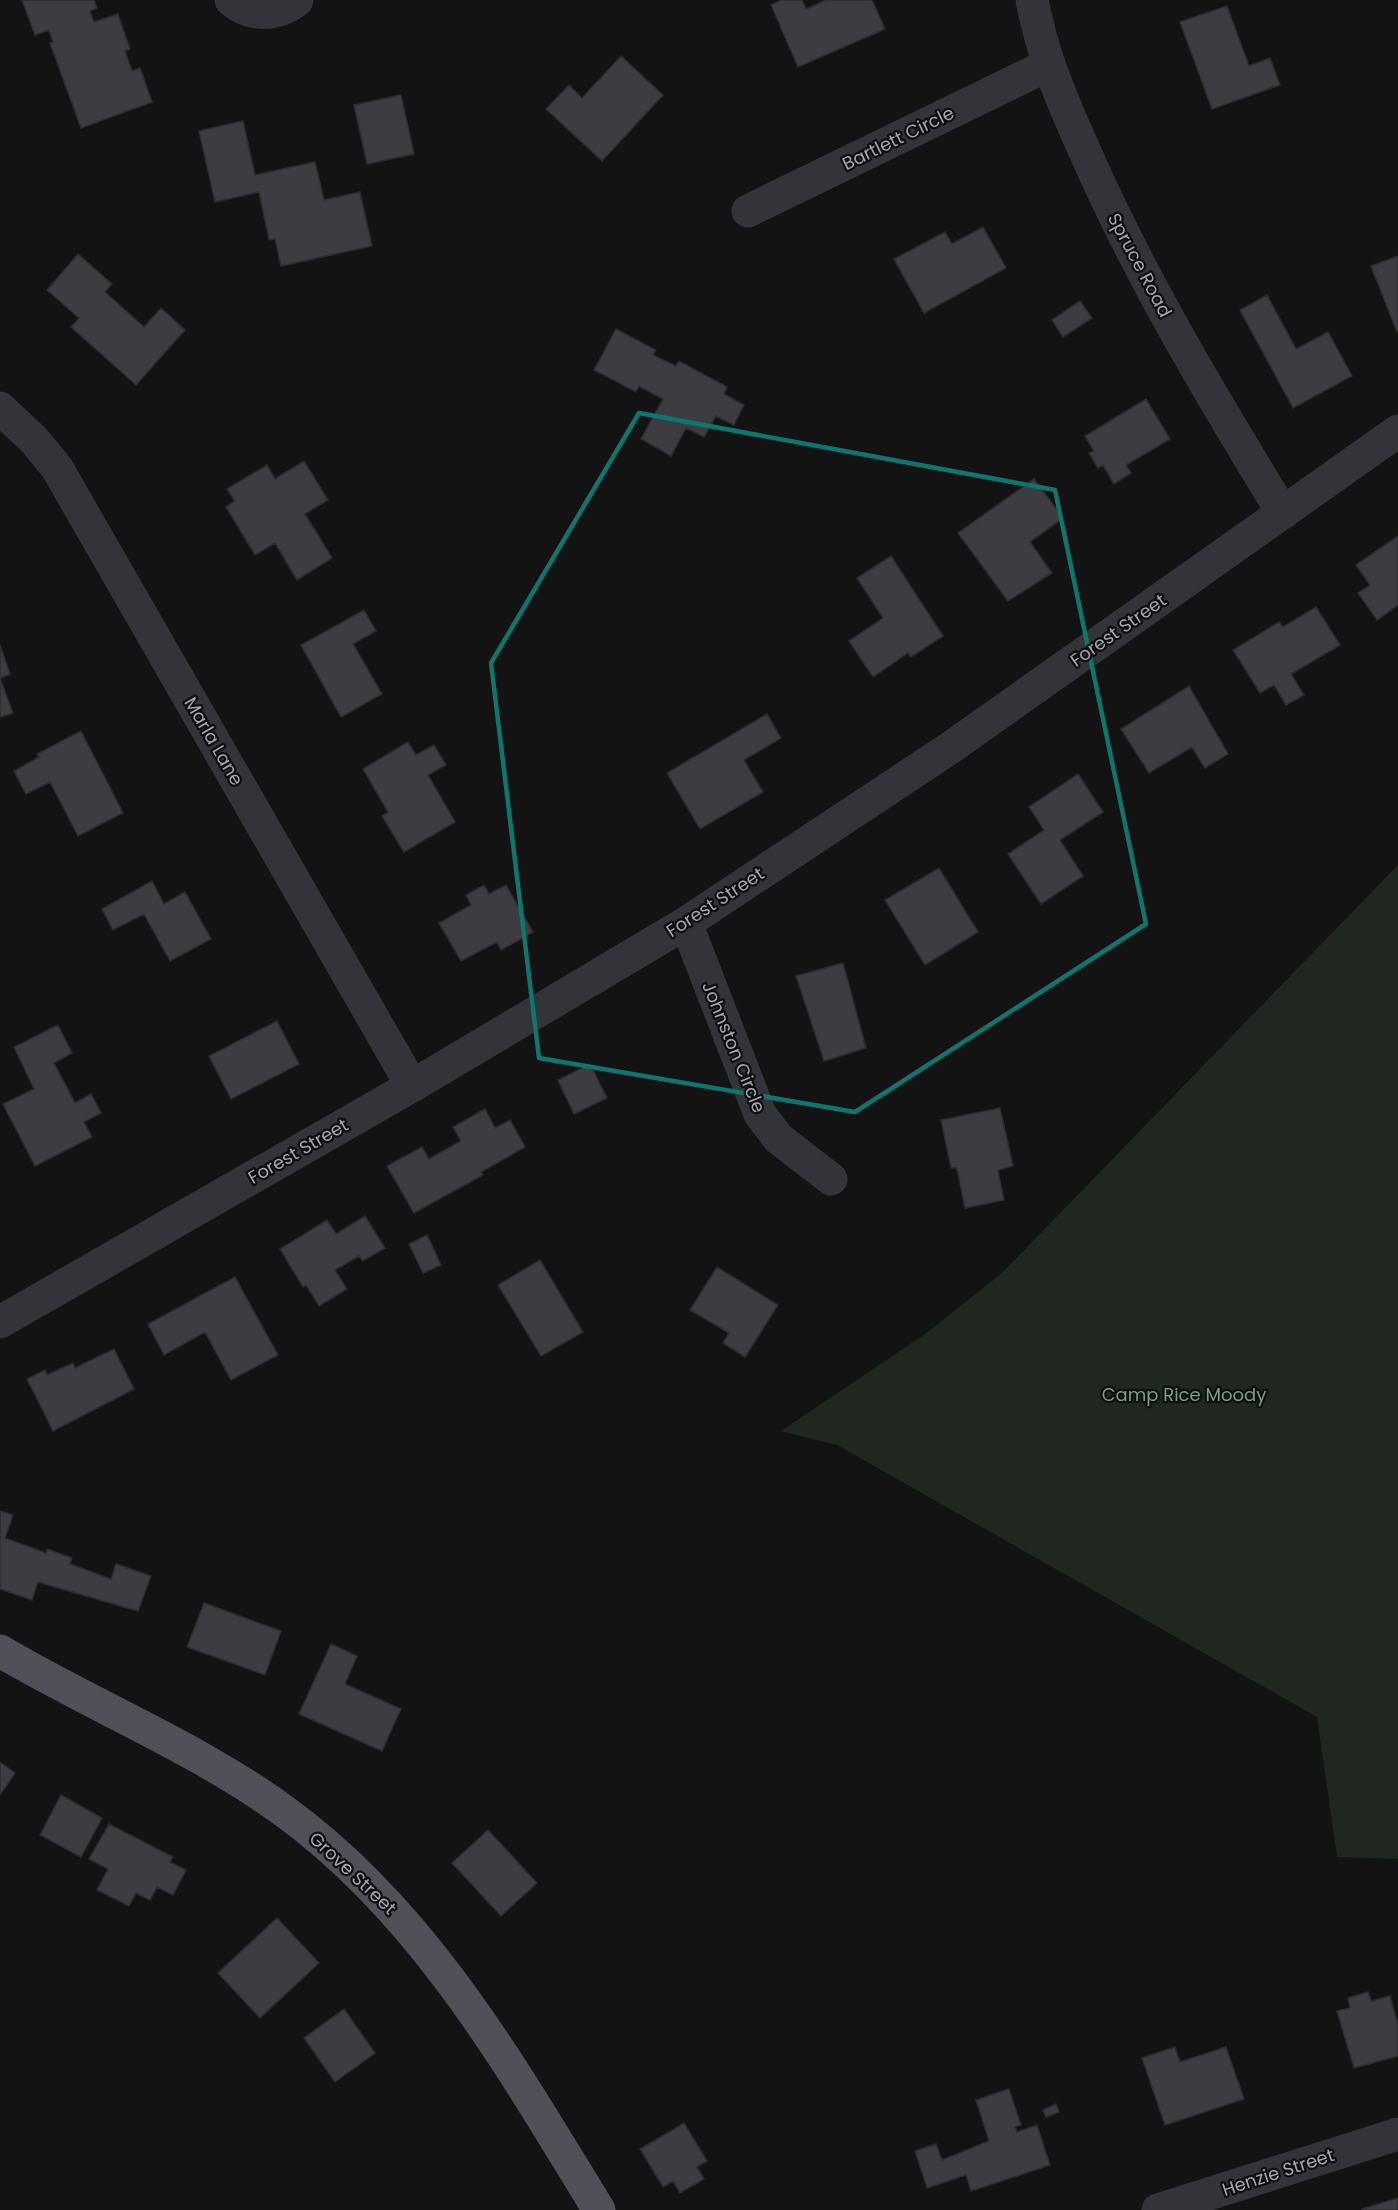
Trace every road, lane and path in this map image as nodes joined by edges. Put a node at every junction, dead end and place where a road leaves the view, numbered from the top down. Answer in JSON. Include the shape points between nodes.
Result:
{"nodes":[{"id":1,"x":231,"y":0,"type":"edge"},
{"id":2,"x":297,"y":0,"type":"edge"},
{"id":3,"x":1032,"y":0,"type":"edge"},
{"id":4,"x":1048,"y":65,"type":"junction"},
{"id":5,"x":748,"y":211,"type":"dead end"},
{"id":6,"x":0,"y":408,"type":"edge"},
{"id":7,"x":1398,"y":431,"type":"edge"},
{"id":8,"x":1283,"y":513,"type":"junction"},
{"id":9,"x":686,"y":923,"type":"junction"},
{"id":10,"x":412,"y":1086,"type":"junction"},
{"id":11,"x":831,"y":1179,"type":"dead end"},
{"id":12,"x":0,"y":1322,"type":"edge"},
{"id":13,"x":0,"y":1651,"type":"edge"},
{"id":14,"x":1398,"y":2133,"type":"edge"},
{"id":15,"x":599,"y":2210,"type":"edge"},
{"id":16,"x":1158,"y":2210,"type":"edge"}],
"edges":[{"from":1,"to":2,"type":"street","via":[[243,9],[263,12],[282,9]]},
{"from":3,"to":4,"type":"street","name":"Spruce Road"},
{"from":4,"to":5,"type":"street","name":"Bartlett Circle"},
{"from":4,"to":8,"type":"street","name":"Spruce Road","via":[[1126,241],[1216,405]]},
{"from":6,"to":10,"type":"street","name":"Marla Lane","via":[[57,468]]},
{"from":7,"to":8,"type":"street","name":"Forest Street"},
{"from":8,"to":9,"type":"street","name":"Forest Street","via":[[950,748]]},
{"from":9,"to":10,"type":"street","name":"Forest Street"},
{"from":9,"to":11,"type":"street","name":"Johnston Circle","via":[[760,1114],[778,1138]]},
{"from":10,"to":12,"type":"street","name":"Forest Street"},
{"from":13,"to":15,"type":"main road","name":"Grove Street","via":[[235,1779],[284,1811],[342,1857],[394,1910],[455,1984]]},
{"from":14,"to":16,"type":"street","name":"Henzie Street"}]}
